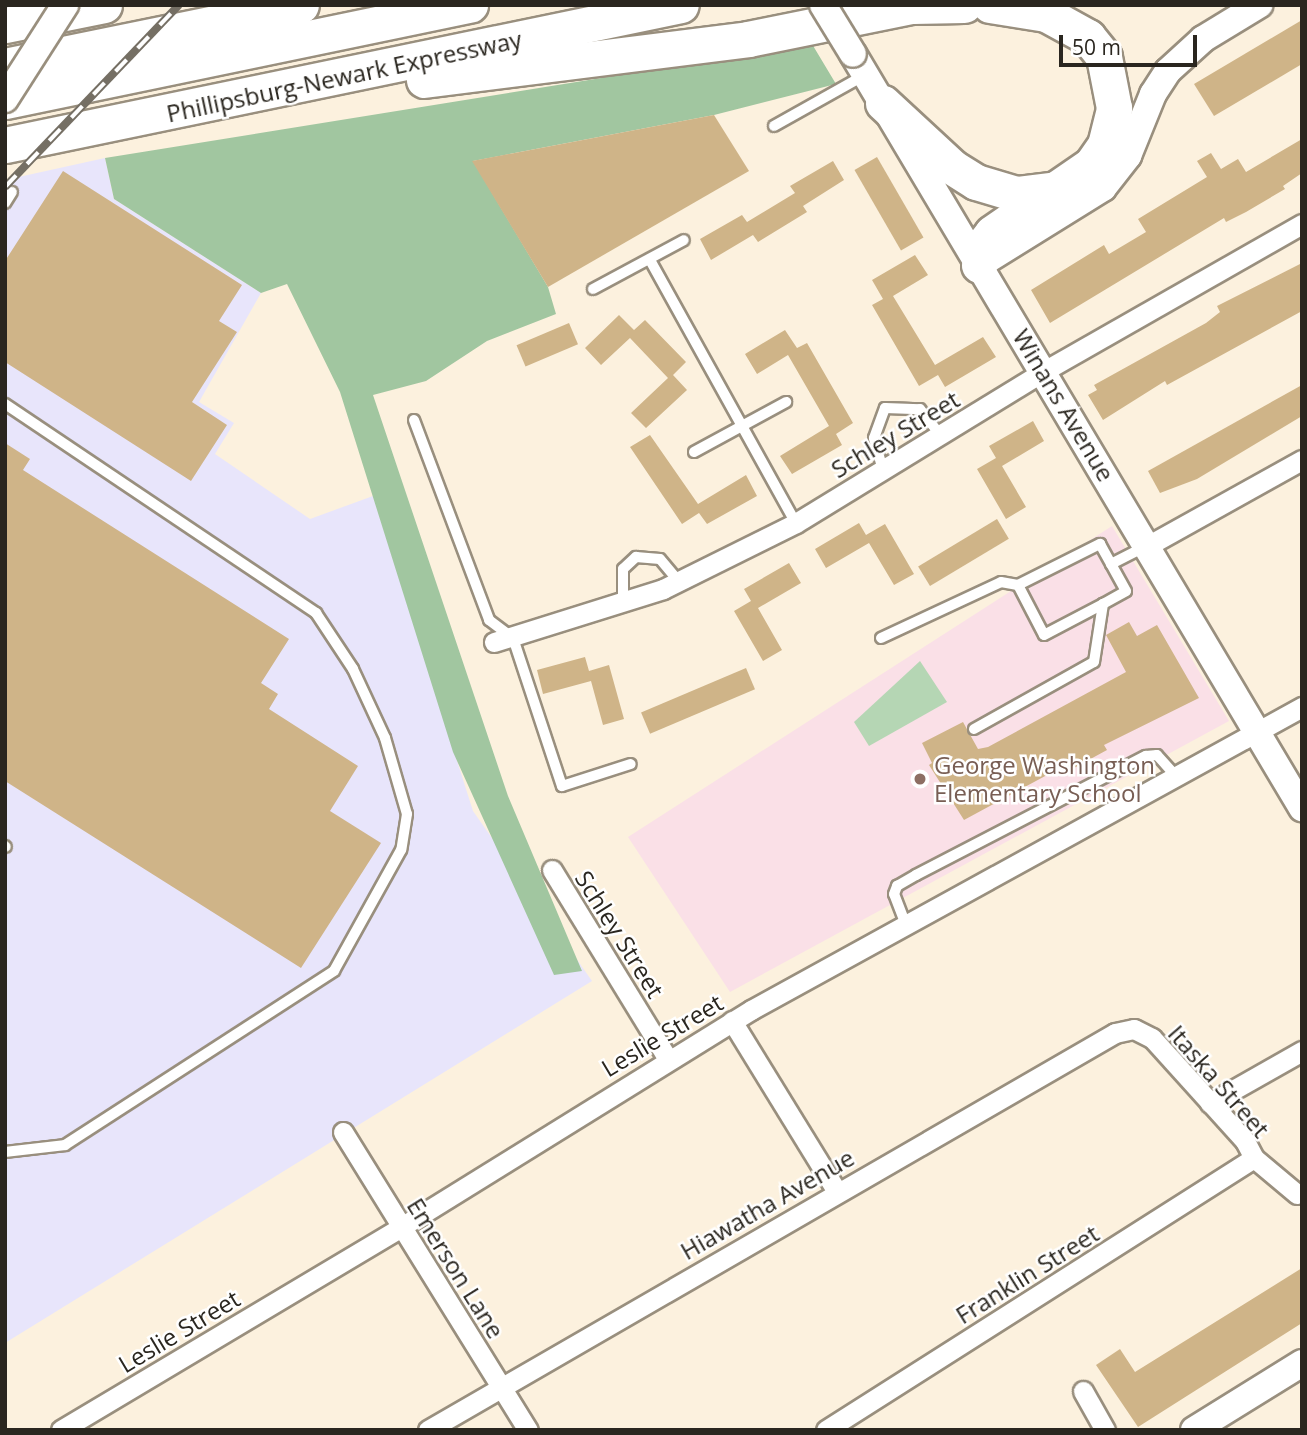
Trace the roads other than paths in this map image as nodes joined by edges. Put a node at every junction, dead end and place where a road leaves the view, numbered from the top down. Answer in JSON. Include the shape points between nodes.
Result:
{"nodes":[{"id":1,"x":65,"y":5,"type":"edge"},
{"id":2,"x":104,"y":5,"type":"edge"},
{"id":3,"x":301,"y":5,"type":"edge"},
{"id":4,"x":471,"y":5,"type":"edge"},
{"id":5,"x":681,"y":5,"type":"edge"},
{"id":6,"x":823,"y":5,"type":"edge"},
{"id":7,"x":964,"y":5,"type":"edge"},
{"id":8,"x":990,"y":5,"type":"edge"},
{"id":9,"x":1259,"y":5,"type":"edge"},
{"id":10,"x":914,"y":6,"type":"edge"},
{"id":11,"x":5,"y":25,"type":"edge"},
{"id":12,"x":5,"y":66,"type":"edge"},
{"id":13,"x":867,"y":77,"type":"junction"},
{"id":14,"x":291,"y":87,"type":"junction"},
{"id":15,"x":5,"y":100,"type":"edge"},
{"id":16,"x":774,"y":126,"type":"dead end"},
{"id":17,"x":5,"y":145,"type":"edge"},
{"id":18,"x":1075,"y":179,"type":"junction"},
{"id":19,"x":12,"y":192,"type":"dead end"},
{"id":20,"x":5,"y":203,"type":"edge"},
{"id":21,"x":1302,"y":224,"type":"edge"},
{"id":22,"x":684,"y":240,"type":"dead end"},
{"id":23,"x":650,"y":260,"type":"junction"},
{"id":24,"x":979,"y":265,"type":"junction"},
{"id":25,"x":593,"y":289,"type":"dead end"},
{"id":26,"x":1044,"y":372,"type":"junction"},
{"id":27,"x":786,"y":402,"type":"dead end"},
{"id":28,"x":5,"y":404,"type":"edge"},
{"id":29,"x":414,"y":420,"type":"dead end"},
{"id":30,"x":742,"y":426,"type":"junction"},
{"id":31,"x":940,"y":435,"type":"junction"},
{"id":32,"x":694,"y":452,"type":"dead end"},
{"id":33,"x":1302,"y":460,"type":"edge"},
{"id":34,"x":883,"y":470,"type":"junction"},
{"id":35,"x":796,"y":523,"type":"junction"},
{"id":36,"x":1149,"y":545,"type":"junction"},
{"id":37,"x":1111,"y":564,"type":"junction"},
{"id":38,"x":679,"y":582,"type":"junction"},
{"id":39,"x":1018,"y":585,"type":"junction"},
{"id":40,"x":624,"y":604,"type":"junction"},
{"id":41,"x":1103,"y":604,"type":"junction"},
{"id":42,"x":881,"y":638,"type":"dead end"},
{"id":43,"x":503,"y":640,"type":"junction"},
{"id":44,"x":1302,"y":707,"type":"edge"},
{"id":45,"x":974,"y":729,"type":"dead end"},
{"id":46,"x":1258,"y":732,"type":"junction"},
{"id":47,"x":631,"y":764,"type":"dead end"},
{"id":48,"x":1177,"y":776,"type":"junction"},
{"id":49,"x":1302,"y":808,"type":"edge"},
{"id":50,"x":552,"y":870,"type":"dead end"},
{"id":51,"x":906,"y":925,"type":"junction"},
{"id":52,"x":732,"y":1021,"type":"junction"},
{"id":53,"x":1134,"y":1029,"type":"joint"},
{"id":54,"x":1302,"y":1051,"type":"edge"},
{"id":55,"x":668,"y":1059,"type":"junction"},
{"id":56,"x":1210,"y":1103,"type":"junction"},
{"id":57,"x":343,"y":1132,"type":"dead end"},
{"id":58,"x":5,"y":1152,"type":"edge"},
{"id":59,"x":1254,"y":1158,"type":"junction"},
{"id":60,"x":837,"y":1192,"type":"junction"},
{"id":61,"x":1297,"y":1194,"type":"dead end"},
{"id":62,"x":401,"y":1227,"type":"junction"},
{"id":63,"x":1302,"y":1363,"type":"edge"},
{"id":64,"x":500,"y":1386,"type":"junction"},
{"id":65,"x":1083,"y":1391,"type":"dead end"},
{"id":66,"x":61,"y":1430,"type":"edge"},
{"id":67,"x":428,"y":1430,"type":"edge"},
{"id":68,"x":528,"y":1430,"type":"edge"},
{"id":69,"x":825,"y":1430,"type":"edge"},
{"id":70,"x":1105,"y":1430,"type":"edge"},
{"id":71,"x":1194,"y":1430,"type":"edge"}],
"edges":[{"from":1,"to":15,"type":"street","bridge":true},
{"from":2,"to":11,"type":"highway"},
{"from":3,"to":12,"type":"highway"},
{"from":4,"to":15,"type":"highway","name":"Phillipsburg-Newark Expressway"},
{"from":5,"to":14,"type":"highway","name":"Phillipsburg-Newark Expressway"},
{"from":6,"to":13,"type":"street","name":"Winans Avenue","bridge":true},
{"from":7,"to":10,"type":"highway"},
{"from":8,"to":18,"type":"highway","via":[[1058,19],[1088,37],[1104,57],[1112,82],[1113,118],[1099,155]]},
{"from":9,"to":24,"type":"street","via":[[1203,39],[1168,71],[1153,94],[1128,156],[1103,188]]},
{"from":10,"to":14,"type":"highway","via":[[748,39],[555,65],[436,79]]},
{"from":13,"to":16,"type":"lane"},
{"from":13,"to":18,"type":"highway","via":[[946,162],[976,182],[1028,195]]},
{"from":13,"to":24,"type":"street","name":"Winans Avenue"},
{"from":14,"to":17,"type":"highway","name":"Phillipsburg-Newark Expressway"},
{"from":18,"to":24,"type":"highway","via":[[992,233],[982,246]]},
{"from":19,"to":20,"type":"lane"},
{"from":21,"to":26,"type":"street","name":"Schley Street"},
{"from":22,"to":23,"type":"lane"},
{"from":23,"to":25,"type":"lane"},
{"from":23,"to":30,"type":"lane"},
{"from":24,"to":26,"type":"street","name":"Winans Avenue"},
{"from":26,"to":31,"type":"street","name":"Schley Street"},
{"from":26,"to":36,"type":"street","name":"Winans Avenue"},
{"from":27,"to":30,"type":"lane"},
{"from":28,"to":58,"type":"lane","via":[[316,613],[353,670],[385,738],[407,814],[401,850],[334,971],[65,1146]]},
{"from":29,"to":43,"type":"lane","via":[[489,620]]},
{"from":30,"to":32,"type":"lane"},
{"from":30,"to":35,"type":"lane"},
{"from":31,"to":34,"type":"street","name":"Schley Street"},
{"from":31,"to":34,"type":"lane","via":[[920,410],[885,408],[874,438]]},
{"from":33,"to":36,"type":"street"},
{"from":34,"to":35,"type":"street","name":"Schley Street"},
{"from":35,"to":38,"type":"street","name":"Schley Street"},
{"from":36,"to":37,"type":"lane"},
{"from":36,"to":46,"type":"street","name":"Winans Avenue"},
{"from":37,"to":39,"type":"lane","via":[[1100,544]]},
{"from":37,"to":41,"type":"lane","via":[[1126,591]]},
{"from":38,"to":40,"type":"street","name":"Schley Street"},
{"from":38,"to":40,"type":"lane","via":[[660,559],[636,557],[622,569]]},
{"from":39,"to":41,"type":"lane","via":[[1044,635]]},
{"from":39,"to":42,"type":"lane","via":[[993,584]]},
{"from":40,"to":43,"type":"street","name":"Schley Street"},
{"from":41,"to":45,"type":"lane","via":[[1094,663]]},
{"from":43,"to":47,"type":"lane","via":[[562,786]]},
{"from":44,"to":46,"type":"street","name":"Leslie Street"},
{"from":46,"to":48,"type":"street","name":"Leslie Street"},
{"from":46,"to":49,"type":"street","name":"Winans Avenue"},
{"from":48,"to":51,"type":"street","name":"Leslie Street"},
{"from":48,"to":51,"type":"lane","via":[[1157,755],[1146,756],[916,875],[897,886],[894,894]]},
{"from":50,"to":55,"type":"street","name":"Schley Street"},
{"from":51,"to":52,"type":"street","name":"Leslie Street"},
{"from":52,"to":55,"type":"street","name":"Leslie Street"},
{"from":52,"to":60,"type":"street"},
{"from":53,"to":56,"type":"street","name":"Itaska Street","via":[[1152,1038]]},
{"from":53,"to":60,"type":"street","name":"Hiawatha Avenue","via":[[1115,1033]]},
{"from":54,"to":56,"type":"street"},
{"from":55,"to":62,"type":"street","name":"Leslie Street"},
{"from":56,"to":59,"type":"street","name":"Itaska Street"},
{"from":57,"to":62,"type":"street","name":"Emerson Lane"},
{"from":59,"to":61,"type":"street","name":"Itaska Street"},
{"from":59,"to":69,"type":"street","name":"Franklin Street"},
{"from":60,"to":64,"type":"street","name":"Hiawatha Avenue"},
{"from":62,"to":64,"type":"street","name":"Emerson Lane"},
{"from":62,"to":66,"type":"street","name":"Leslie Street"},
{"from":63,"to":71,"type":"street"},
{"from":64,"to":67,"type":"street","name":"Hiawatha Avenue"},
{"from":64,"to":68,"type":"street","name":"Emerson Lane"},
{"from":65,"to":70,"type":"street"}]}
